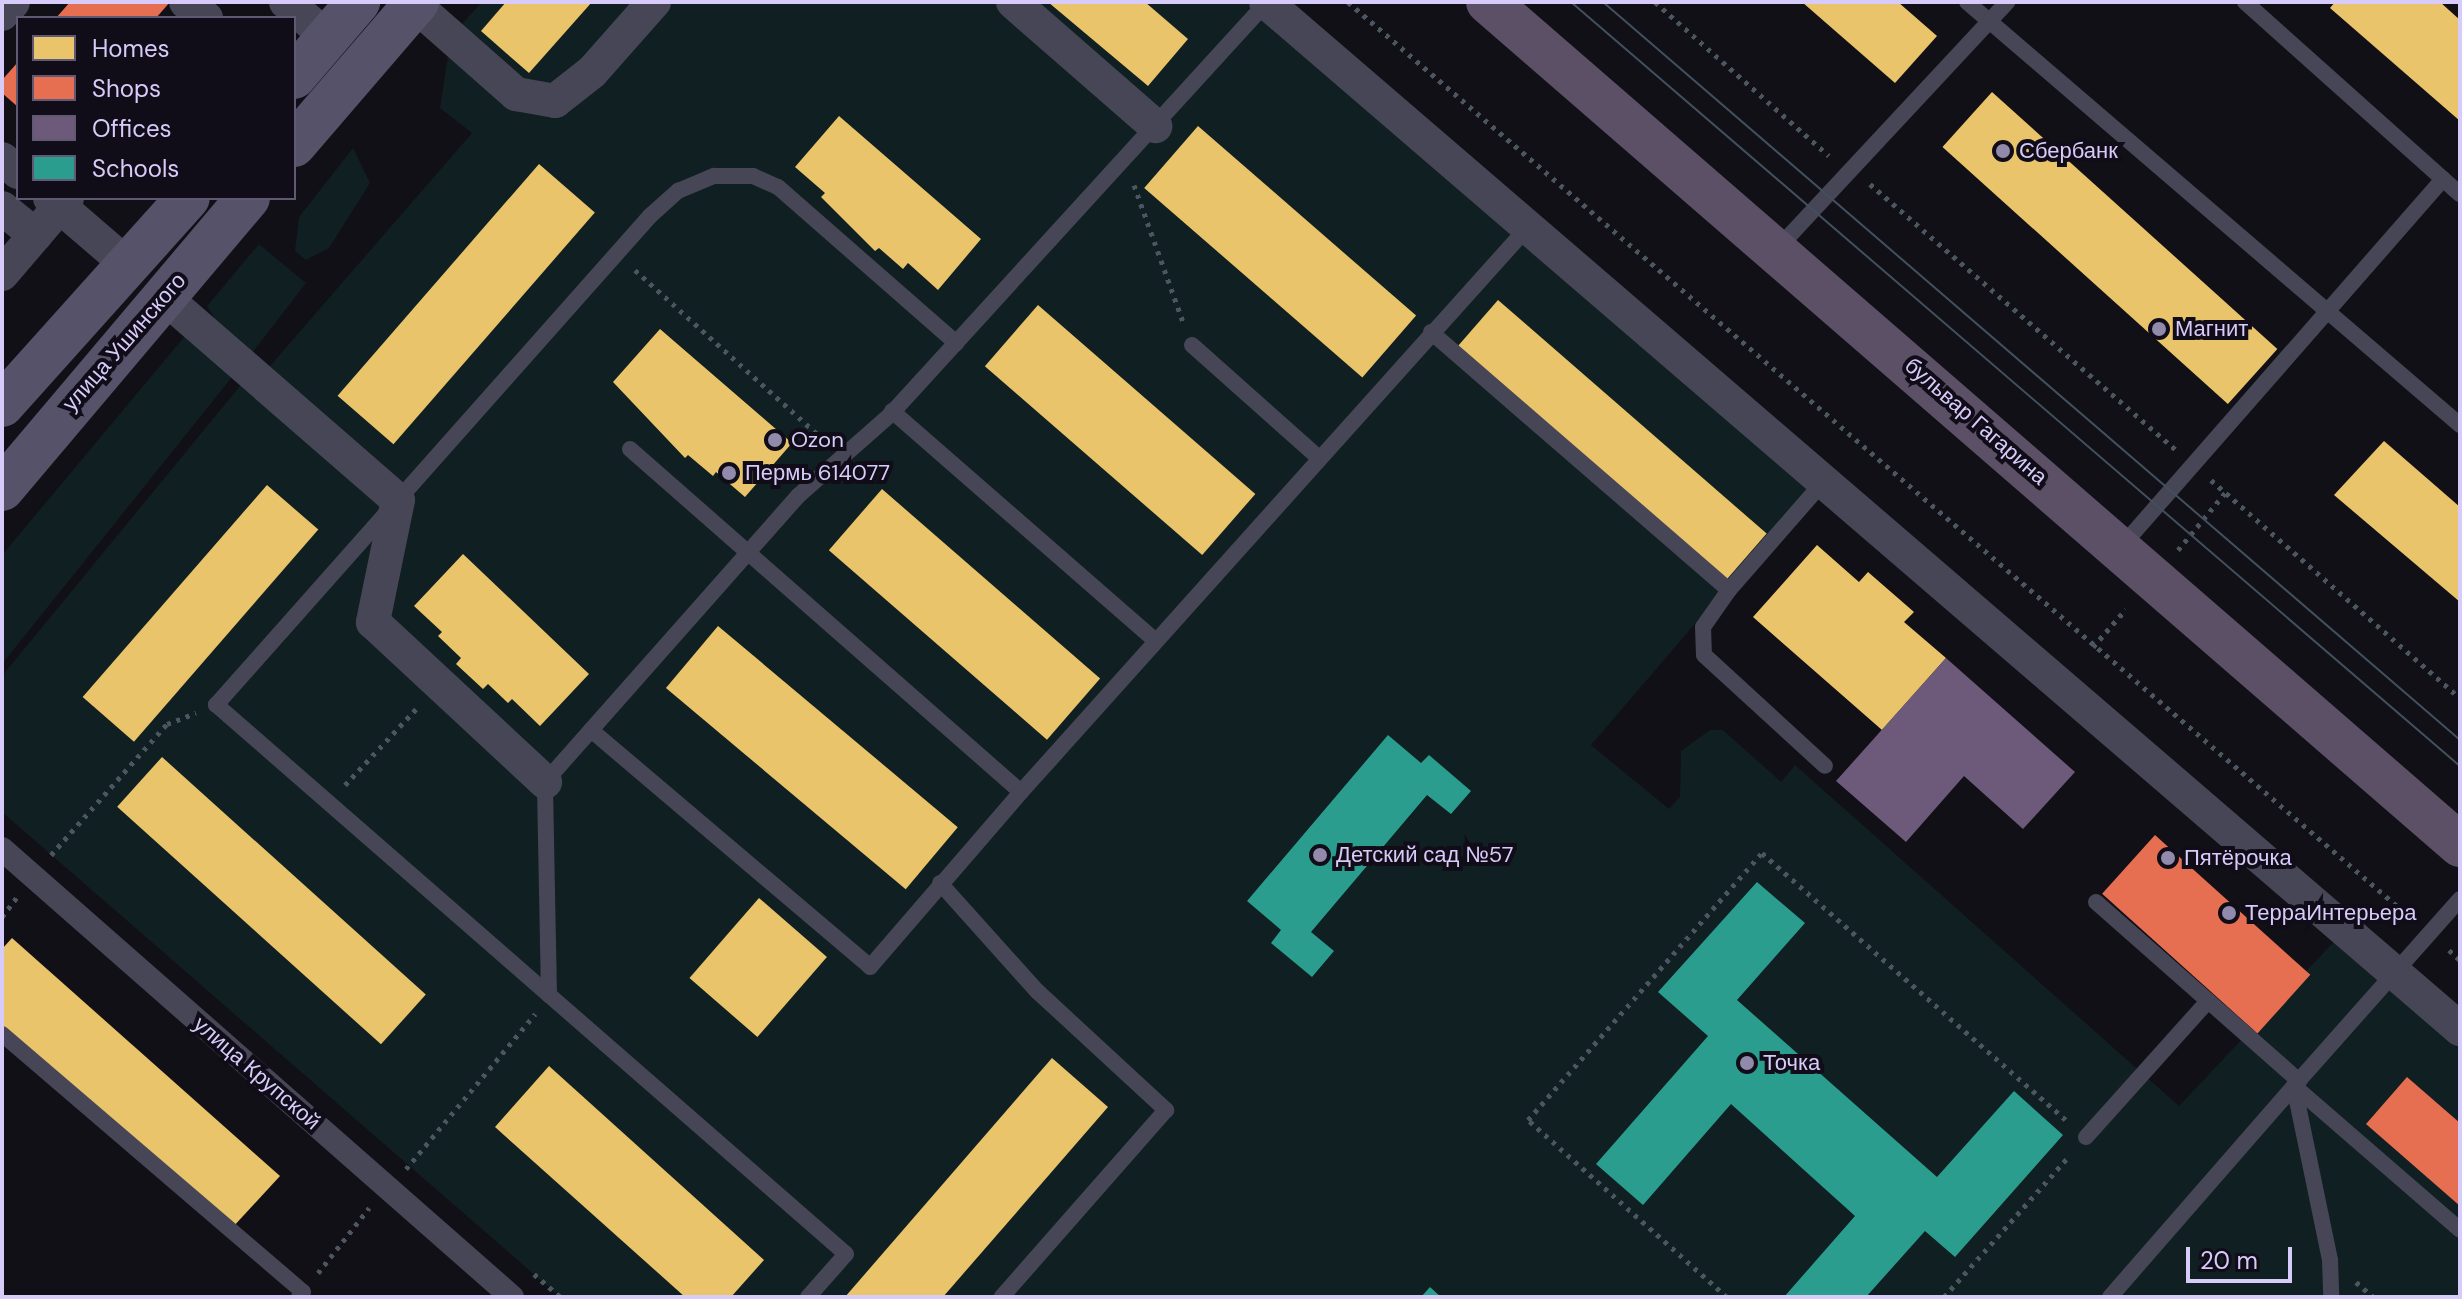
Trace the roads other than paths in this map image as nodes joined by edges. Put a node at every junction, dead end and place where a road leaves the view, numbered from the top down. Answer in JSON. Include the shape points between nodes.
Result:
{"nodes":[{"id":1,"x":13,"y":2,"type":"edge"},
{"id":2,"x":186,"y":2,"type":"edge"},
{"id":3,"x":286,"y":2,"type":"edge"},
{"id":4,"x":358,"y":2,"type":"edge"},
{"id":5,"x":654,"y":2,"type":"edge"},
{"id":6,"x":1013,"y":2,"type":"edge"},
{"id":7,"x":1267,"y":2,"type":"edge"},
{"id":8,"x":1488,"y":2,"type":"edge"},
{"id":9,"x":1967,"y":2,"type":"edge"},
{"id":10,"x":2007,"y":2,"type":"edge"},
{"id":11,"x":2245,"y":2,"type":"edge"},
{"id":12,"x":416,"y":4,"type":"edge"},
{"id":13,"x":2,"y":14,"type":"edge"},
{"id":14,"x":204,"y":16,"type":"edge"},
{"id":15,"x":1987,"y":20,"type":"junction"},
{"id":16,"x":329,"y":38,"type":"junction"},
{"id":17,"x":362,"y":65,"type":"junction"},
{"id":18,"x":296,"y":75,"type":"edge"},
{"id":19,"x":1155,"y":126,"type":"junction"},
{"id":20,"x":296,"y":143,"type":"edge"},
{"id":21,"x":2443,"y":179,"type":"junction"},
{"id":22,"x":2460,"y":194,"type":"edge"},
{"id":23,"x":186,"y":200,"type":"edge"},
{"id":24,"x":246,"y":200,"type":"edge"},
{"id":25,"x":59,"y":201,"type":"edge"},
{"id":26,"x":2,"y":208,"type":"edge"},
{"id":27,"x":1528,"y":227,"type":"junction"},
{"id":28,"x":35,"y":235,"type":"junction"},
{"id":29,"x":1777,"y":249,"type":"junction"},
{"id":30,"x":129,"y":266,"type":"junction"},
{"id":31,"x":2,"y":274,"type":"edge"},
{"id":32,"x":163,"y":296,"type":"junction"},
{"id":33,"x":2327,"y":311,"type":"junction"},
{"id":34,"x":1431,"y":332,"type":"junction"},
{"id":35,"x":956,"y":343,"type":"junction"},
{"id":36,"x":1192,"y":345,"type":"road end"},
{"id":37,"x":2,"y":405,"type":"edge"},
{"id":38,"x":892,"y":411,"type":"junction"},
{"id":39,"x":2460,"y":425,"type":"edge"},
{"id":40,"x":630,"y":449,"type":"dead end"},
{"id":41,"x":1319,"y":458,"type":"junction"},
{"id":42,"x":1824,"y":481,"type":"junction"},
{"id":43,"x":2,"y":489,"type":"edge"},
{"id":44,"x":398,"y":500,"type":"junction"},
{"id":45,"x":2121,"y":547,"type":"junction"},
{"id":46,"x":748,"y":553,"type":"junction"},
{"id":47,"x":1729,"y":590,"type":"junction"},
{"id":48,"x":1156,"y":641,"type":"junction"},
{"id":49,"x":591,"y":730,"type":"junction"},
{"id":50,"x":1825,"y":766,"type":"dead end"},
{"id":51,"x":545,"y":782,"type":"junction"},
{"id":52,"x":1021,"y":792,"type":"junction"},
{"id":53,"x":2460,"y":845,"type":"edge"},
{"id":54,"x":2,"y":849,"type":"edge"},
{"id":55,"x":940,"y":883,"type":"junction"},
{"id":56,"x":2460,"y":899,"type":"edge"},
{"id":57,"x":2096,"y":902,"type":"dead end"},
{"id":58,"x":2394,"y":973,"type":"junction"},
{"id":59,"x":549,"y":995,"type":"junction"},
{"id":60,"x":2208,"y":1001,"type":"junction"},
{"id":61,"x":2460,"y":1029,"type":"edge"},
{"id":62,"x":2,"y":1034,"type":"edge"},
{"id":63,"x":2297,"y":1084,"type":"junction"},
{"id":64,"x":2086,"y":1137,"type":"road end"},
{"id":65,"x":2460,"y":1230,"type":"edge"},
{"id":66,"x":301,"y":1295,"type":"edge"},
{"id":67,"x":512,"y":1297,"type":"edge"},
{"id":68,"x":808,"y":1297,"type":"edge"},
{"id":69,"x":1002,"y":1297,"type":"edge"},
{"id":70,"x":2110,"y":1297,"type":"edge"},
{"id":71,"x":2331,"y":1297,"type":"edge"}],
"edges":[{"from":1,"to":13,"type":"street"},
{"from":2,"to":14,"type":"street"},
{"from":3,"to":16,"type":"street"},
{"from":4,"to":16,"type":"main road"},
{"from":5,"to":12,"type":"street","via":[[592,72],[555,101],[516,94]]},
{"from":6,"to":19,"type":"street"},
{"from":7,"to":19,"type":"lane"},
{"from":7,"to":27,"type":"street"},
{"from":8,"to":29,"type":"main road","name":"бульвар Гагарина"},
{"from":9,"to":15,"type":"lane"},
{"from":10,"to":15,"type":"lane"},
{"from":11,"to":21,"type":"lane"},
{"from":12,"to":17,"type":"main road"},
{"from":15,"to":29,"type":"lane"},
{"from":15,"to":33,"type":"lane"},
{"from":16,"to":17,"type":"main road"},
{"from":16,"to":18,"type":"main road"},
{"from":17,"to":20,"type":"main road"},
{"from":19,"to":35,"type":"lane"},
{"from":21,"to":22,"type":"lane"},
{"from":21,"to":33,"type":"lane"},
{"from":23,"to":30,"type":"main road","name":"улица Ушинского"},
{"from":24,"to":32,"type":"main road","name":"улица Ушинского"},
{"from":25,"to":28,"type":"street"},
{"from":25,"to":30,"type":"street"},
{"from":26,"to":28,"type":"street"},
{"from":27,"to":34,"type":"lane"},
{"from":27,"to":42,"type":"street"},
{"from":28,"to":31,"type":"street"},
{"from":29,"to":45,"type":"main road","name":"бульвар Гагарина"},
{"from":30,"to":32,"type":"main road"},
{"from":30,"to":37,"type":"main road","name":"улица Ушинского"},
{"from":32,"to":43,"type":"main road","name":"улица Ушинского"},
{"from":32,"to":44,"type":"street"},
{"from":33,"to":39,"type":"lane"},
{"from":33,"to":45,"type":"lane"},
{"from":34,"to":41,"type":"lane"},
{"from":34,"to":47,"type":"lane"},
{"from":35,"to":38,"type":"lane"},
{"from":35,"to":44,"type":"lane","via":[[778,187],[753,176],[714,176],[678,191]]},
{"from":36,"to":41,"type":"lane"},
{"from":38,"to":46,"type":"lane","via":[[798,496]]},
{"from":38,"to":48,"type":"lane"},
{"from":40,"to":46,"type":"lane"},
{"from":41,"to":48,"type":"lane"},
{"from":42,"to":47,"type":"lane"},
{"from":42,"to":58,"type":"street"},
{"from":44,"to":51,"type":"street","via":[[373,622]]},
{"from":44,"to":59,"type":"lane","via":[[216,705]]},
{"from":45,"to":53,"type":"main road","name":"бульвар Гагарина"},
{"from":46,"to":49,"type":"lane"},
{"from":46,"to":52,"type":"lane"},
{"from":47,"to":50,"type":"lane","via":[[1703,627],[1704,655]]},
{"from":48,"to":52,"type":"lane"},
{"from":49,"to":51,"type":"lane"},
{"from":49,"to":55,"type":"lane","via":[[870,967]]},
{"from":51,"to":59,"type":"lane"},
{"from":52,"to":55,"type":"lane"},
{"from":54,"to":67,"type":"street","name":"улица Крупской"},
{"from":55,"to":69,"type":"lane","via":[[1037,991],[1166,1110]]},
{"from":56,"to":58,"type":"lane"},
{"from":57,"to":60,"type":"lane"},
{"from":58,"to":61,"type":"street"},
{"from":58,"to":63,"type":"lane"},
{"from":59,"to":68,"type":"lane","via":[[846,1254]]},
{"from":60,"to":63,"type":"lane"},
{"from":60,"to":64,"type":"lane"},
{"from":62,"to":66,"type":"lane"},
{"from":63,"to":65,"type":"lane"},
{"from":63,"to":70,"type":"lane"},
{"from":63,"to":71,"type":"lane","via":[[2330,1260]]}]}
